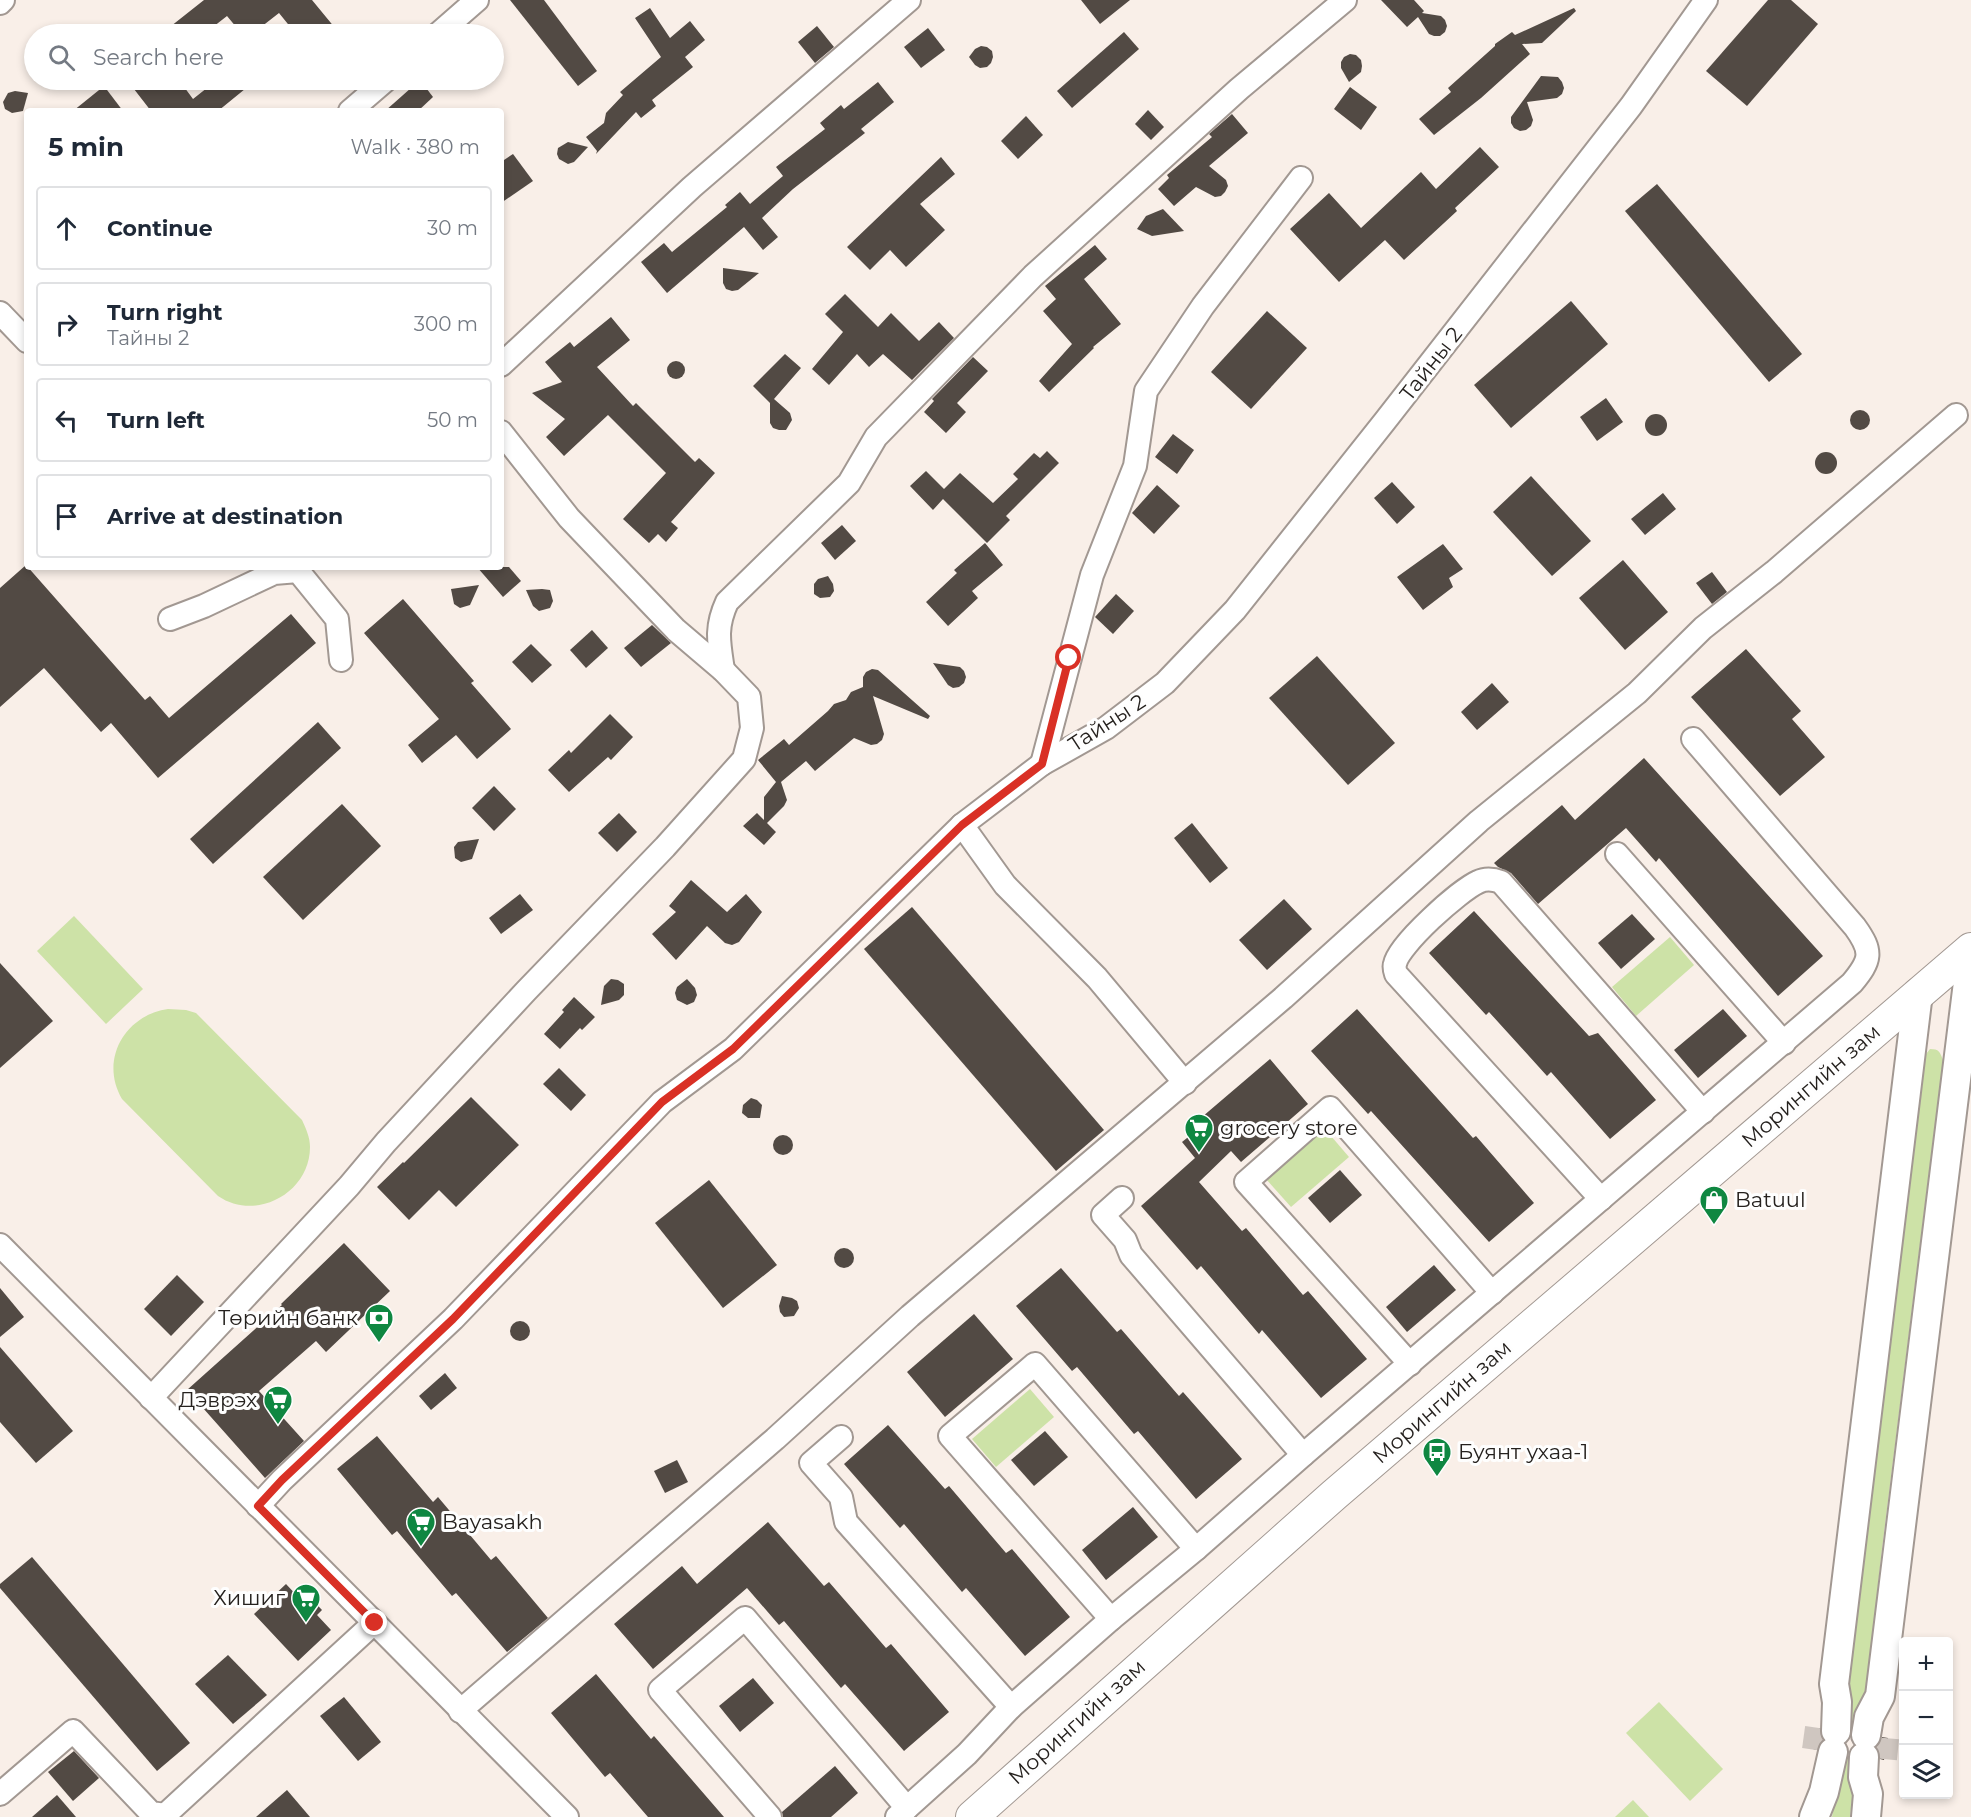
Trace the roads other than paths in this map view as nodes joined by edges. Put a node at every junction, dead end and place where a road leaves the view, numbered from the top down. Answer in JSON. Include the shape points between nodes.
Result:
{"nodes":[{"id":1,"x":477,"y":0,"type":"edge"},
{"id":2,"x":909,"y":0,"type":"edge"},
{"id":3,"x":1345,"y":0,"type":"edge"},
{"id":4,"x":1706,"y":0,"type":"edge"},
{"id":5,"x":449,"y":24,"type":"edge"},
{"id":6,"x":374,"y":90,"type":"edge"},
{"id":7,"x":353,"y":108,"type":"edge"},
{"id":8,"x":1302,"y":177,"type":"dead end"},
{"id":9,"x":0,"y":313,"type":"edge"},
{"id":10,"x":24,"y":338,"type":"edge"},
{"id":11,"x":504,"y":362,"type":"edge"},
{"id":12,"x":1956,"y":415,"type":"dead end"},
{"id":13,"x":504,"y":436,"type":"edge"},
{"id":14,"x":170,"y":619,"type":"dead end"},
{"id":15,"x":341,"y":660,"type":"dead end"},
{"id":16,"x":723,"y":670,"type":"junction"},
{"id":17,"x":1693,"y":739,"type":"dead end"},
{"id":18,"x":1042,"y":764,"type":"junction"},
{"id":19,"x":962,"y":825,"type":"junction"},
{"id":20,"x":1617,"y":854,"type":"dead end"},
{"id":21,"x":1971,"y":949,"type":"edge"},
{"id":22,"x":1971,"y":958,"type":"edge"},
{"id":23,"x":1918,"y":993,"type":"junction"},
{"id":24,"x":1784,"y":1042,"type":"junction"},
{"id":25,"x":1185,"y":1083,"type":"junction"},
{"id":26,"x":1703,"y":1112,"type":"junction"},
{"id":27,"x":1122,"y":1198,"type":"dead end"},
{"id":28,"x":1600,"y":1199,"type":"junction"},
{"id":29,"x":0,"y":1245,"type":"edge"},
{"id":30,"x":1492,"y":1293,"type":"junction"},
{"id":31,"x":1410,"y":1364,"type":"junction"},
{"id":32,"x":151,"y":1398,"type":"junction"},
{"id":33,"x":841,"y":1437,"type":"dead end"},
{"id":34,"x":1303,"y":1455,"type":"junction"},
{"id":35,"x":258,"y":1506,"type":"junction"},
{"id":36,"x":1196,"y":1549,"type":"junction"},
{"id":37,"x":1112,"y":1619,"type":"junction"},
{"id":38,"x":375,"y":1623,"type":"junction"},
{"id":39,"x":1011,"y":1707,"type":"junction"},
{"id":40,"x":460,"y":1711,"type":"junction"},
{"id":41,"x":0,"y":1794,"type":"edge"},
{"id":42,"x":1867,"y":1806,"type":"edge"},
{"id":43,"x":902,"y":1812,"type":"edge"},
{"id":44,"x":1814,"y":1815,"type":"edge"},
{"id":45,"x":567,"y":1817,"type":"edge"},
{"id":46,"x":770,"y":1817,"type":"edge"},
{"id":47,"x":972,"y":1817,"type":"edge"}],
"edges":[{"from":1,"to":5,"type":"street"},
{"from":2,"to":11,"type":"street","via":[[692,187]]},
{"from":3,"to":16,"type":"street","via":[[1239,89],[1033,276],[876,436],[849,483],[727,602],[718,633]]},
{"from":4,"to":18,"type":"street","name":"Тайны 2","via":[[1530,238],[1235,610],[1166,683],[1106,728]]},
{"from":6,"to":7,"type":"street"},
{"from":8,"to":18,"type":"street","via":[[1203,306],[1146,391],[1135,466],[1092,575]]},
{"from":9,"to":10,"type":"street"},
{"from":12,"to":25,"type":"street","via":[[1703,628],[1637,693],[1479,821]]},
{"from":13,"to":16,"type":"street","via":[[569,518],[676,630]]},
{"from":14,"to":15,"type":"street","via":[[274,573],[298,572],[337,619]]},
{"from":16,"to":32,"type":"street","via":[[749,697],[752,728],[744,759]]},
{"from":17,"to":24,"type":"street","via":[[1855,927],[1869,952],[1866,966],[1852,983]]},
{"from":18,"to":19,"type":"street","name":"Тайны 2"},
{"from":19,"to":25,"type":"street","via":[[1005,885],[1097,978]]},
{"from":19,"to":35,"type":"street","name":"Тайны 2","via":[[733,1049],[662,1102],[453,1319]]},
{"from":20,"to":24,"type":"street"},
{"from":21,"to":23,"type":"main road","name":"Морингийн зам"},
{"from":22,"to":42,"type":"street","via":[[1880,1696],[1887,1721],[1863,1778]]},
{"from":23,"to":44,"type":"street","via":[[1834,1684],[1825,1700],[1824,1792]]},
{"from":23,"to":47,"type":"main road","name":"Морингийн зам","via":[[1258,1561]]},
{"from":24,"to":26,"type":"street"},
{"from":25,"to":40,"type":"street","via":[[910,1316],[775,1439]]},
{"from":26,"to":28,"type":"street"},
{"from":26,"to":28,"type":"street","via":[[1501,882],[1480,881],[1451,902],[1399,953],[1394,965],[1396,974]]},
{"from":27,"to":34,"type":"street","via":[[1103,1215],[1125,1240],[1131,1255]]},
{"from":28,"to":30,"type":"street"},
{"from":29,"to":32,"type":"street"},
{"from":30,"to":31,"type":"street"},
{"from":30,"to":31,"type":"street","via":[[1330,1108],[1246,1182]]},
{"from":31,"to":34,"type":"street"},
{"from":32,"to":35,"type":"street"},
{"from":33,"to":39,"type":"street","via":[[811,1463],[841,1497],[846,1522]]},
{"from":34,"to":36,"type":"street"},
{"from":35,"to":38,"type":"street"},
{"from":36,"to":37,"type":"street"},
{"from":36,"to":37,"type":"street","via":[[1035,1364],[950,1436]]},
{"from":37,"to":39,"type":"street"},
{"from":38,"to":40,"type":"street"},
{"from":38,"to":41,"type":"street","via":[[165,1815],[150,1813],[73,1731]]},
{"from":39,"to":43,"type":"street","via":[[967,1754]]},
{"from":40,"to":45,"type":"street"},
{"from":43,"to":46,"type":"street","via":[[745,1618],[660,1690]]}]}
